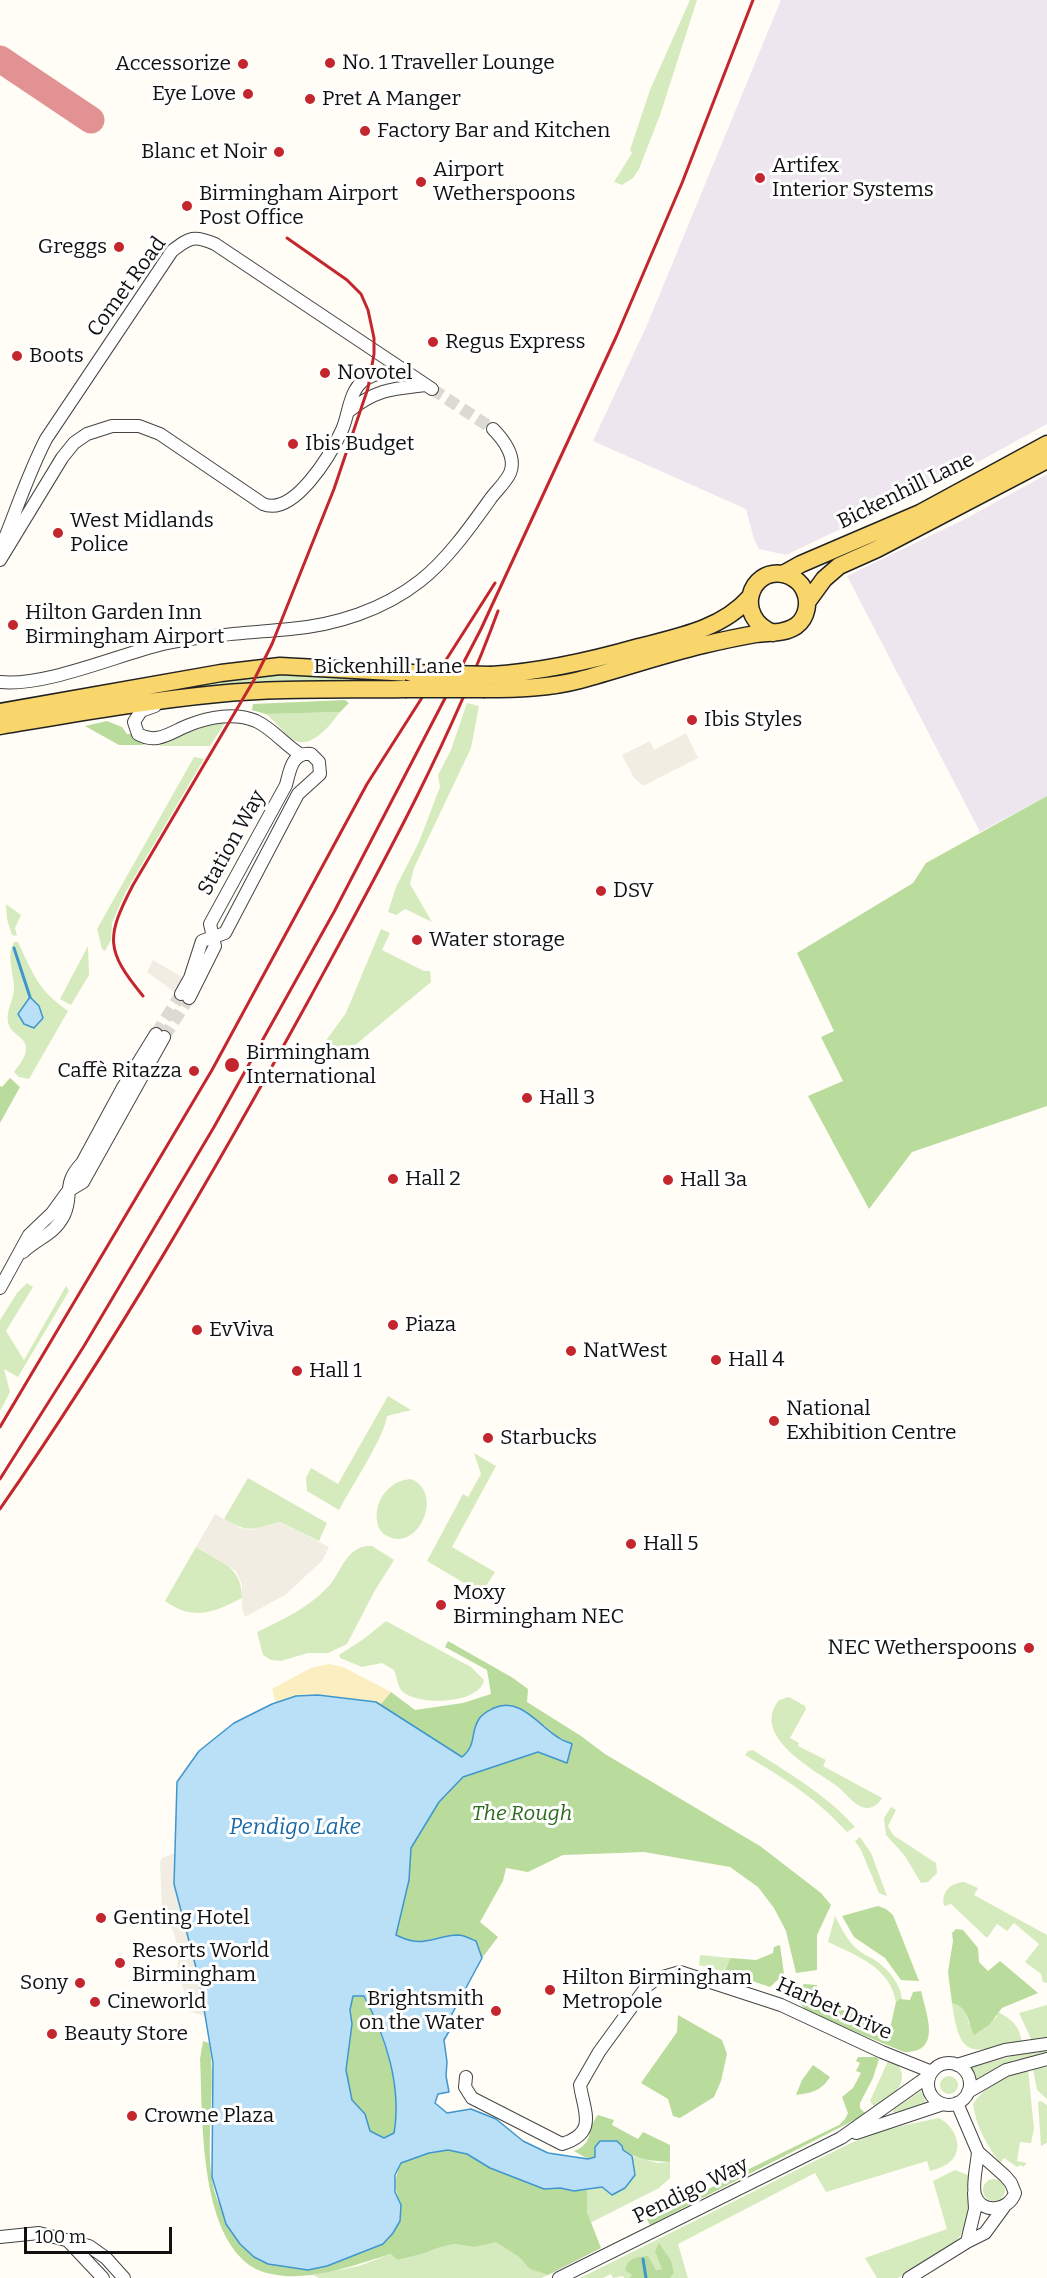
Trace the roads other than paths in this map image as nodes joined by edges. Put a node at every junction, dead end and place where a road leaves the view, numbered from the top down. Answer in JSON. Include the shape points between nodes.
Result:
{"nodes":[{"id":1,"x":404,"y":371,"type":"junction"},
{"id":2,"x":349,"y":411,"type":"junction"},
{"id":3,"x":492,"y":429,"type":"tunnel mouth"},
{"id":4,"x":1047,"y":444,"type":"edge"},
{"id":5,"x":1047,"y":460,"type":"edge"},
{"id":6,"x":0,"y":550,"type":"edge"},
{"id":7,"x":0,"y":560,"type":"edge"},
{"id":8,"x":783,"y":574,"type":"junction"},
{"id":9,"x":751,"y":594,"type":"junction"},
{"id":10,"x":808,"y":601,"type":"junction"},
{"id":11,"x":773,"y":633,"type":"junction"},
{"id":12,"x":488,"y":682,"type":"junction"},
{"id":13,"x":2,"y":683,"type":"edge"},
{"id":14,"x":182,"y":698,"type":"junction"},
{"id":15,"x":0,"y":712,"type":"edge"},
{"id":16,"x":0,"y":726,"type":"edge"},
{"id":17,"x":300,"y":754,"type":"junction"},
{"id":18,"x":291,"y":768,"type":"junction"},
{"id":19,"x":307,"y":784,"type":"junction"},
{"id":20,"x":212,"y":937,"type":"junction"},
{"id":21,"x":185,"y":996,"type":"tunnel mouth"},
{"id":22,"x":160,"y":1036,"type":"tunnel mouth"},
{"id":23,"x":0,"y":1288,"type":"edge"},
{"id":24,"x":1047,"y":2044,"type":"edge"},
{"id":25,"x":1047,"y":2059,"type":"edge"},
{"id":26,"x":957,"y":2065,"type":"junction"},
{"id":27,"x":931,"y":2074,"type":"junction"},
{"id":28,"x":466,"y":2077,"type":"dead end"},
{"id":29,"x":968,"y":2092,"type":"junction"},
{"id":30,"x":957,"y":2103,"type":"junction"},
{"id":31,"x":943,"y":2104,"type":"junction"},
{"id":32,"x":841,"y":2138,"type":"junction"},
{"id":33,"x":978,"y":2152,"type":"junction"},
{"id":34,"x":974,"y":2192,"type":"junction"},
{"id":35,"x":1004,"y":2207,"type":"junction"},
{"id":36,"x":0,"y":2237,"type":"edge"},
{"id":37,"x":67,"y":2240,"type":"junction"},
{"id":38,"x":967,"y":2242,"type":"junction"},
{"id":39,"x":103,"y":2278,"type":"edge"},
{"id":40,"x":124,"y":2278,"type":"edge"},
{"id":41,"x":559,"y":2278,"type":"edge"},
{"id":42,"x":909,"y":2278,"type":"edge"}],
"edges":[{"from":1,"to":2,"type":"street","via":[[378,372],[362,381],[352,396]]},
{"from":1,"to":2,"type":"street","name":"Comet Road","via":[[428,387],[385,390]]},
{"from":1,"to":6,"type":"street","name":"Comet Road","via":[[215,244],[200,238],[187,240],[172,251],[46,439]]},
{"from":2,"to":7,"type":"street","via":[[332,447],[305,487],[291,501],[270,507],[160,434],[139,426],[112,426],[87,435],[74,443]]},
{"from":3,"to":13,"type":"street","via":[[506,442],[511,471],[466,534],[421,580],[378,607],[331,623],[171,643],[49,677]]},
{"from":4,"to":8,"type":"main road","name":"Bickenhill Lane","via":[[920,513]]},
{"from":5,"to":10,"type":"main road","name":"Bickenhill Lane","via":[[839,566]]},
{"from":8,"to":9,"type":"main road","via":[[764,579]]},
{"from":8,"to":10,"type":"main road","via":[[800,584]]},
{"from":9,"to":11,"type":"main road","via":[[750,610],[756,622]]},
{"from":9,"to":12,"type":"main road","name":"Bickenhill Lane","via":[[732,614],[693,632],[579,664]]},
{"from":10,"to":11,"type":"main road","via":[[798,625]]},
{"from":11,"to":12,"type":"main road","name":"Bickenhill Lane","via":[[703,645],[576,681],[524,688]]},
{"from":12,"to":14,"type":"main road","name":"Bickenhill Lane","bridge":true},
{"from":12,"to":15,"type":"main road","name":"Bickenhill Lane","bridge":true,"via":[[411,673],[280,666]]},
{"from":14,"to":16,"type":"main road","name":"Bickenhill Lane"},
{"from":14,"to":17,"type":"street","via":[[141,711],[134,722],[138,734],[145,739],[157,739],[211,717],[234,716],[256,721]]},
{"from":17,"to":18,"type":"street"},
{"from":17,"to":19,"type":"street","via":[[316,757],[320,767],[317,778]]},
{"from":18,"to":19,"type":"street","via":[[295,778]]},
{"from":18,"to":20,"type":"street","name":"Station Way","via":[[286,785],[210,924]]},
{"from":19,"to":20,"type":"street","name":"Station Way","via":[[298,794],[225,933]]},
{"from":20,"to":21,"type":"street","name":"Station Way","via":[[215,946]]},
{"from":22,"to":23,"type":"street","via":[[122,1089],[82,1163],[72,1173],[68,1191],[29,1234]]},
{"from":24,"to":26,"type":"street","via":[[1005,2050]]},
{"from":25,"to":29,"type":"street","via":[[1006,2070]]},
{"from":26,"to":27,"type":"street","via":[[941,2065]]},
{"from":26,"to":29,"type":"street","via":[[969,2079]]},
{"from":27,"to":28,"type":"street","name":"Harbet Drive","via":[[781,2004],[680,1971],[647,1986],[594,2059],[580,2085],[586,2124],[582,2135],[570,2141],[562,2144],[472,2098],[465,2087]]},
{"from":27,"to":31,"type":"street","via":[[930,2093]]},
{"from":27,"to":32,"type":"street","name":"Pendigo Way"},
{"from":29,"to":30,"type":"street"},
{"from":30,"to":31,"type":"street"},
{"from":30,"to":33,"type":"street"},
{"from":31,"to":32,"type":"street","name":"Pendigo Way"},
{"from":32,"to":41,"type":"street","name":"Pendigo Way"},
{"from":33,"to":34,"type":"street"},
{"from":33,"to":35,"type":"street","via":[[1011,2183],[1015,2193]]},
{"from":34,"to":35,"type":"street","via":[[982,2205]]},
{"from":34,"to":38,"type":"street","via":[[975,2209]]},
{"from":35,"to":38,"type":"street","via":[[985,2234]]},
{"from":36,"to":37,"type":"street","via":[[39,2233]]},
{"from":37,"to":39,"type":"street"},
{"from":37,"to":40,"type":"street","via":[[98,2251]]},
{"from":38,"to":42,"type":"street"}]}
